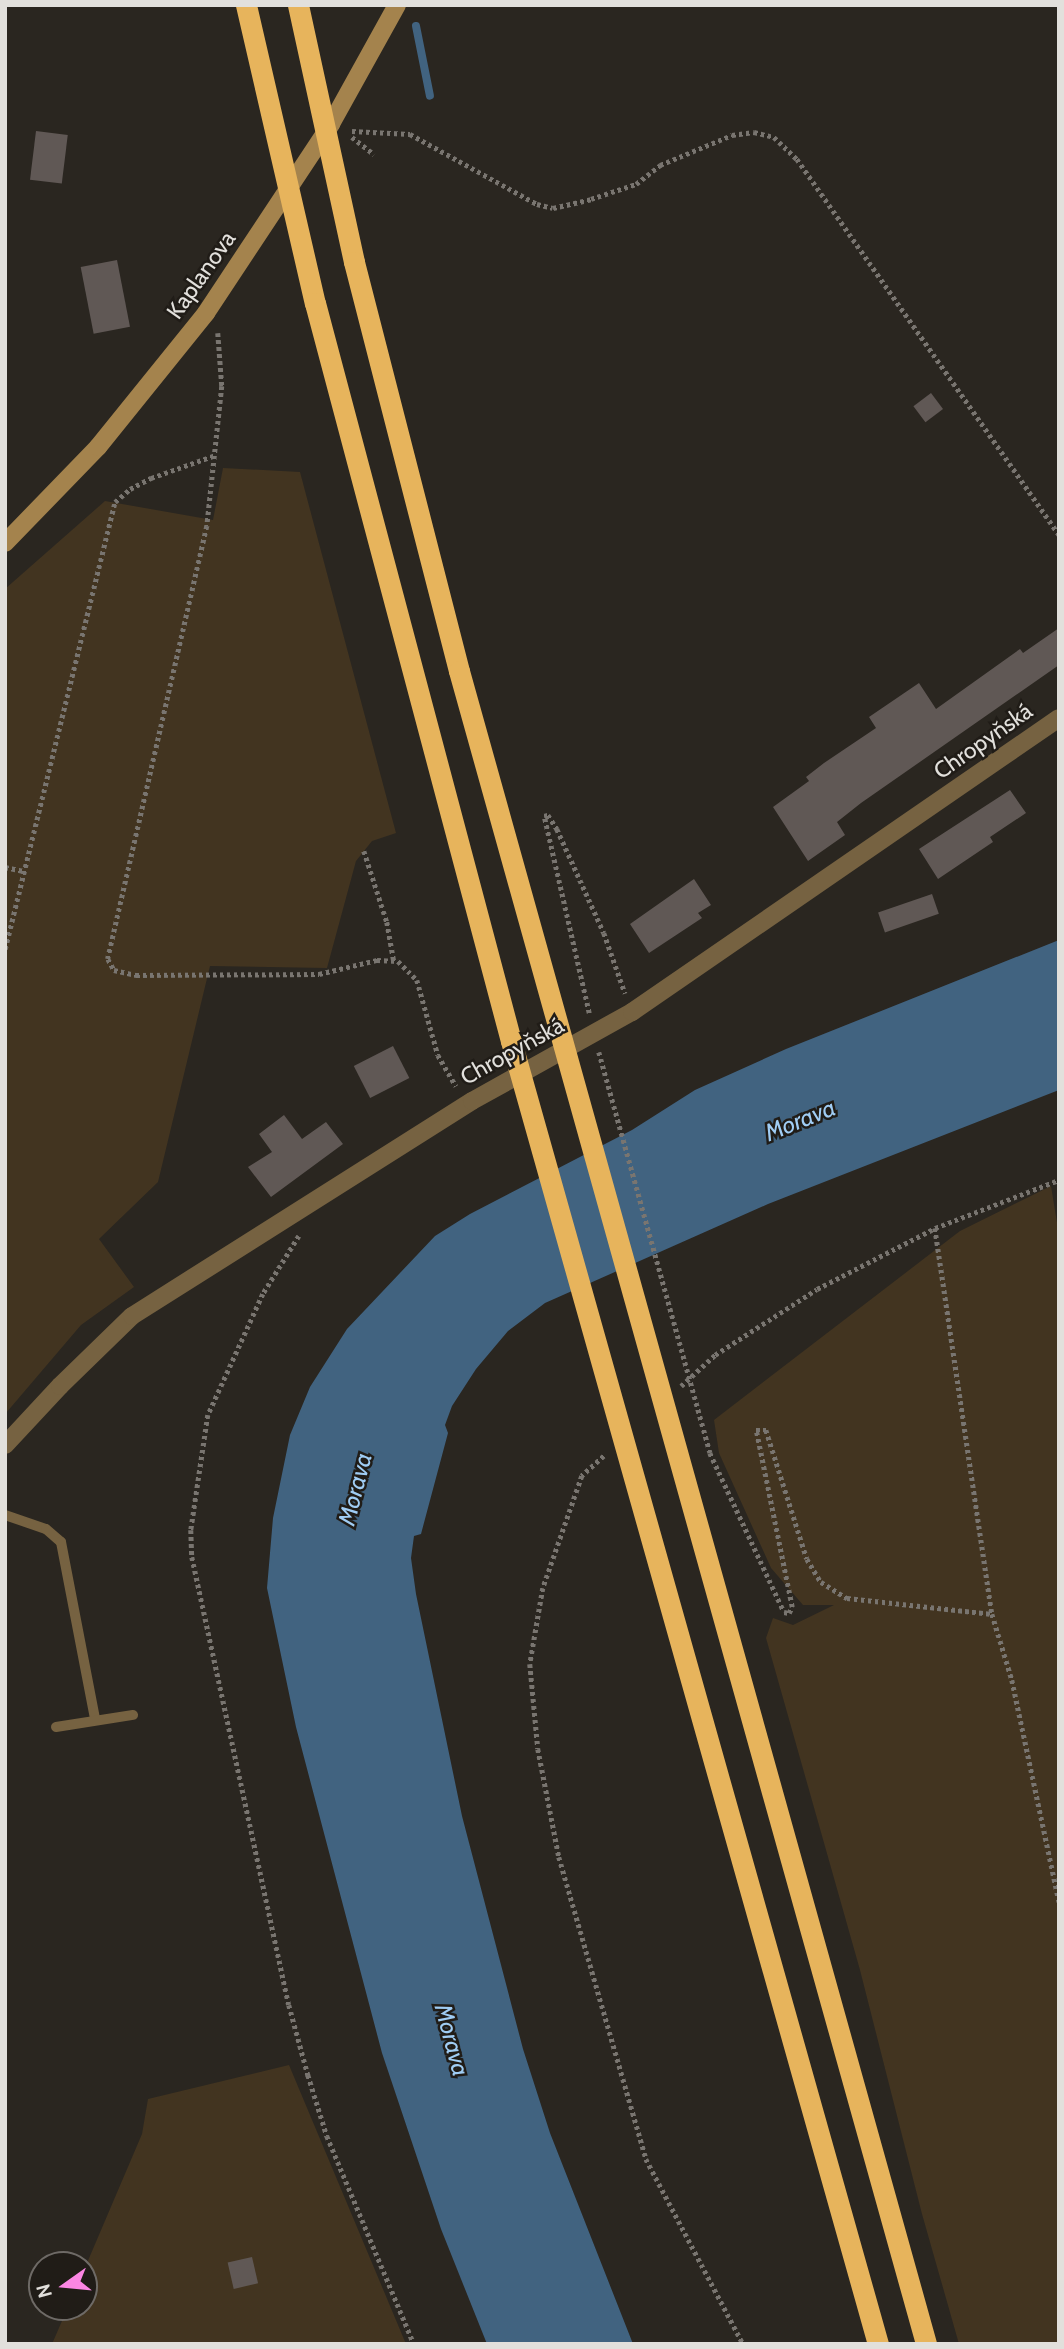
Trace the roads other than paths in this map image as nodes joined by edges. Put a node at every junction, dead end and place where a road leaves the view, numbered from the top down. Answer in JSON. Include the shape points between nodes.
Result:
{"nodes":[{"id":1,"x":246,"y":5,"type":"edge"},
{"id":2,"x":397,"y":5,"type":"edge"},
{"id":3,"x":299,"y":10,"type":"edge"},
{"id":4,"x":5,"y":543,"type":"edge"},
{"id":5,"x":1059,"y":718,"type":"edge"},
{"id":6,"x":5,"y":1445,"type":"edge"},
{"id":7,"x":5,"y":1515,"type":"edge"},
{"id":8,"x":133,"y":1715,"type":"dead end"},
{"id":9,"x":95,"y":1719,"type":"junction"},
{"id":10,"x":56,"y":1727,"type":"dead end"},
{"id":11,"x":878,"y":2344,"type":"edge"},
{"id":12,"x":926,"y":2344,"type":"edge"}],
"edges":[{"from":1,"to":11,"type":"highway","via":[[314,303],[511,1041]]},
{"from":2,"to":4,"type":"main road","name":"Kaplanova","via":[[331,124],[206,313],[98,447]]},
{"from":3,"to":12,"type":"highway","via":[[354,262],[456,658]]},
{"from":5,"to":6,"type":"street","name":"Chropyňská","via":[[632,1012],[472,1101],[132,1316]]},
{"from":7,"to":9,"type":"lane","via":[[46,1529],[61,1542]]},
{"from":8,"to":9,"type":"lane"},
{"from":9,"to":10,"type":"lane"}]}
